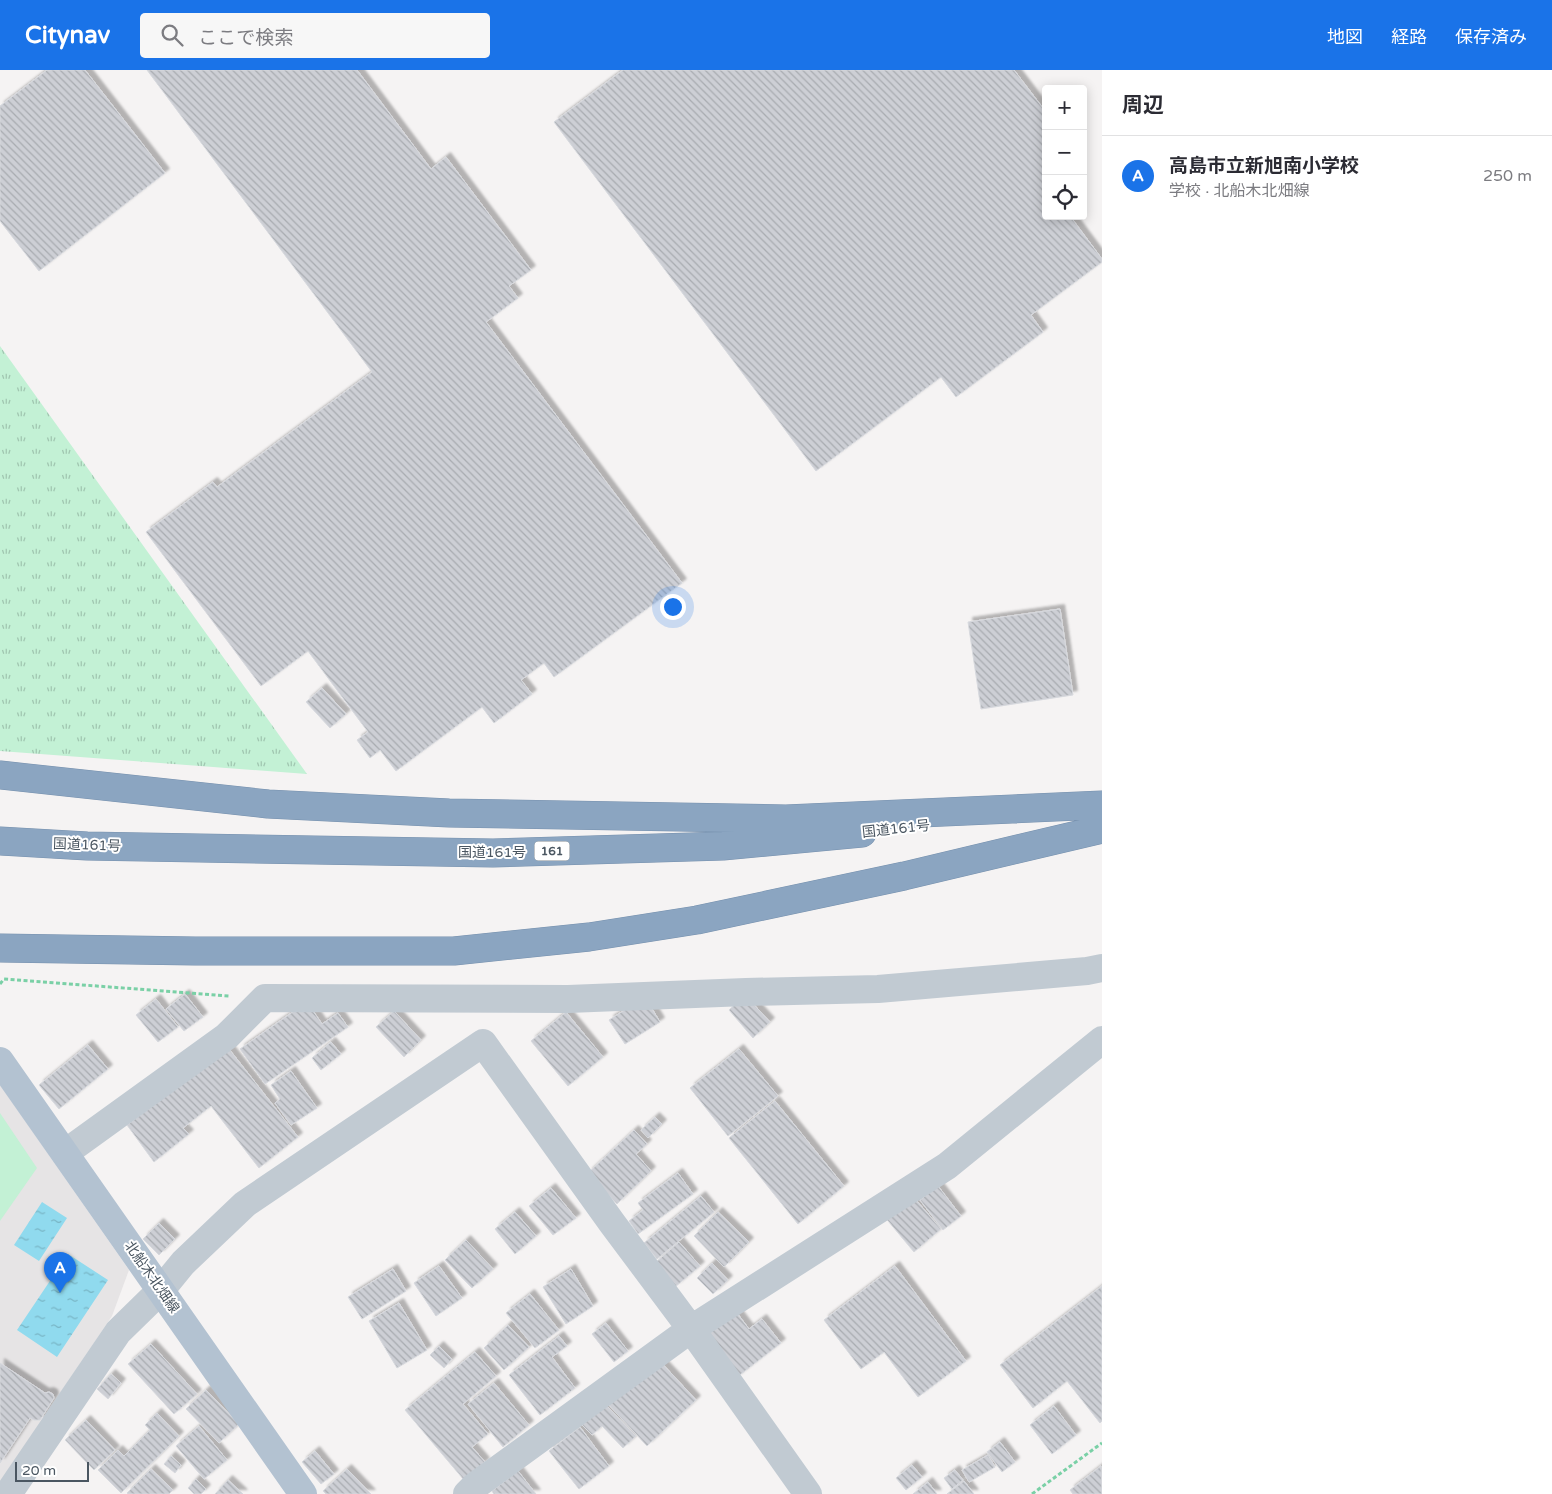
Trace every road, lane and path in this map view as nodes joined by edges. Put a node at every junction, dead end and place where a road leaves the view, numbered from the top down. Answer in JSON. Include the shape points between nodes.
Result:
{"nodes":[{"id":1,"x":0,"y":775,"type":"edge"},
{"id":2,"x":1102,"y":805,"type":"edge"},
{"id":3,"x":1102,"y":810,"type":"edge"},
{"id":4,"x":1102,"y":828,"type":"edge"},
{"id":5,"x":0,"y":840,"type":"edge"},
{"id":6,"x":0,"y":948,"type":"edge"},
{"id":7,"x":1102,"y":968,"type":"edge"},
{"id":8,"x":0,"y":984,"type":"edge"},
{"id":9,"x":265,"y":998,"type":"junction"},
{"id":10,"x":1102,"y":1040,"type":"edge"},
{"id":11,"x":0,"y":1061,"type":"edge"},
{"id":12,"x":65,"y":1153,"type":"junction"},
{"id":13,"x":161,"y":1290,"type":"junction"},
{"id":14,"x":691,"y":1329,"type":"junction"},
{"id":15,"x":1102,"y":1443,"type":"edge"},
{"id":16,"x":8,"y":1494,"type":"edge"},
{"id":17,"x":303,"y":1494,"type":"edge"},
{"id":18,"x":467,"y":1494,"type":"edge"},
{"id":19,"x":808,"y":1494,"type":"edge"},
{"id":20,"x":1032,"y":1494,"type":"edge"}],
"edges":[{"from":1,"to":2,"type":"highway","via":[[268,804],[449,813],[786,819]]},
{"from":3,"to":5,"type":"highway","name":"国道161号","number":"161","via":[[723,846],[513,852],[87,846]]},
{"from":4,"to":6,"type":"highway","via":[[904,876],[697,920],[560,940],[454,951]]},
{"from":7,"to":9,"type":"street","via":[[878,989],[568,999]]},
{"from":8,"to":9,"type":"path","via":[[4,979]]},
{"from":9,"to":12,"type":"street","via":[[227,1036]]},
{"from":10,"to":14,"type":"street","via":[[947,1166]]},
{"from":11,"to":12,"type":"main road","name":"北船木北畑線"},
{"from":12,"to":13,"type":"main road","name":"北船木北畑線"},
{"from":13,"to":14,"type":"street","via":[[183,1263],[245,1204],[483,1043]]},
{"from":13,"to":16,"type":"street","via":[[118,1332]]},
{"from":13,"to":17,"type":"main road","name":"北船木北畑線"},
{"from":14,"to":18,"type":"street"},
{"from":14,"to":19,"type":"street"},
{"from":15,"to":20,"type":"path"}]}
